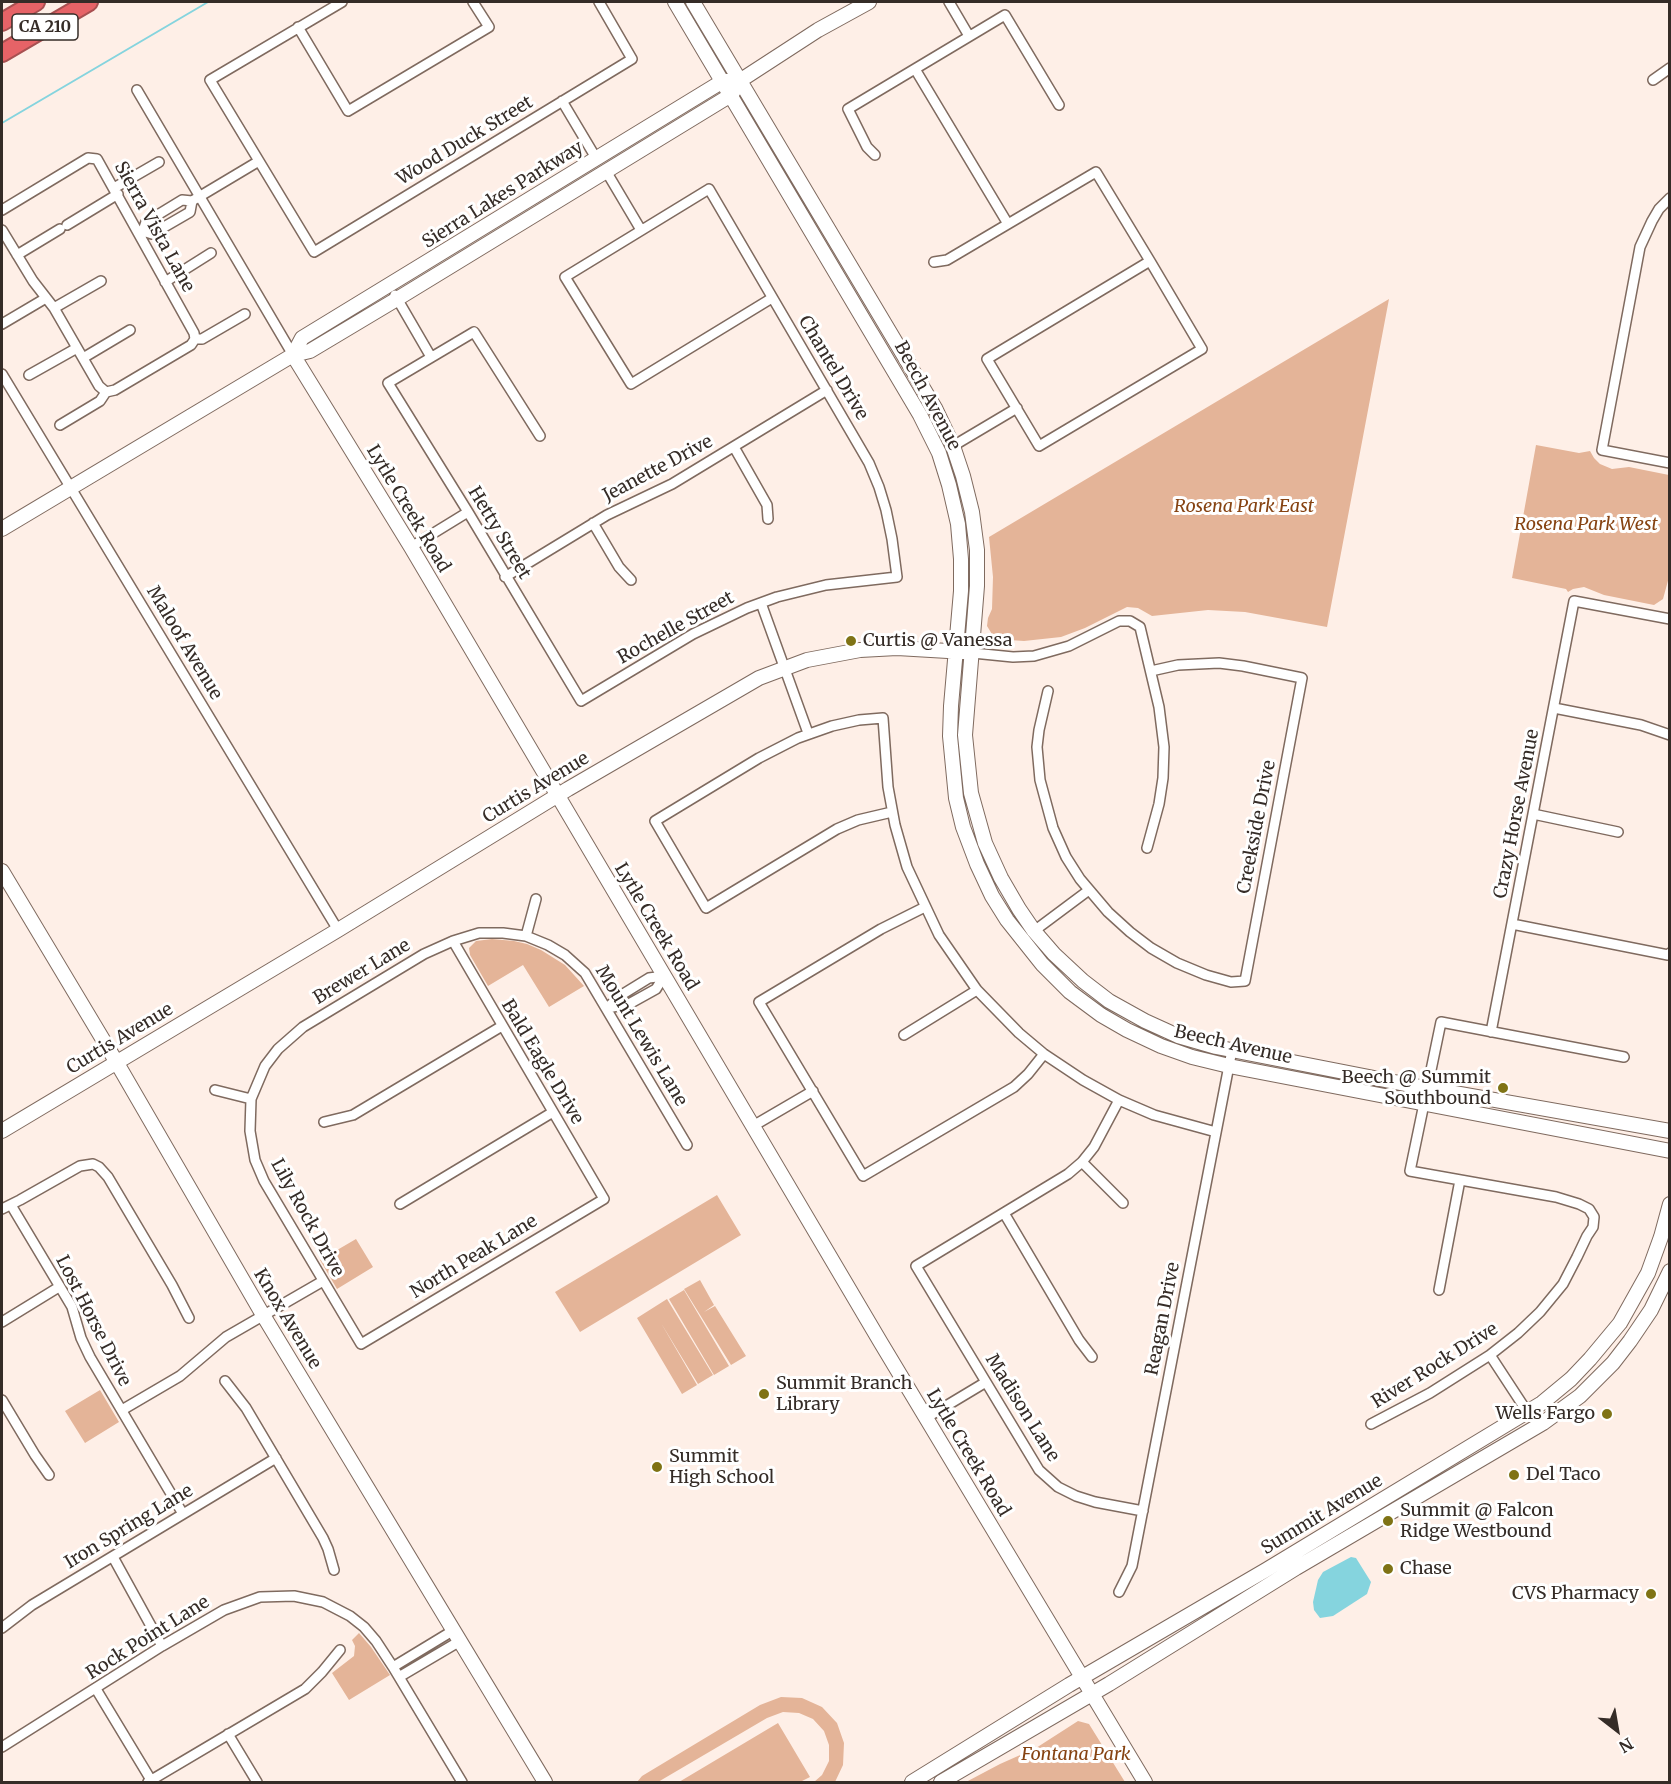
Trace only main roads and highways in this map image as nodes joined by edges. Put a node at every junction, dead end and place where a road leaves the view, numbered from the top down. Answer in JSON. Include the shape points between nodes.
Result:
{"nodes":[{"id":1,"x":16,"y":2,"type":"edge"},
{"id":2,"x":36,"y":2,"type":"edge"},
{"id":3,"x":89,"y":2,"type":"edge"},
{"id":4,"x":2,"y":10,"type":"edge"},
{"id":5,"x":2,"y":22,"type":"edge"},
{"id":6,"x":2,"y":53,"type":"edge"}],
"edges":[{"from":1,"to":4,"type":"highway"},
{"from":2,"to":5,"type":"highway"},
{"from":3,"to":6,"type":"highway","number":"CA 210"}]}
